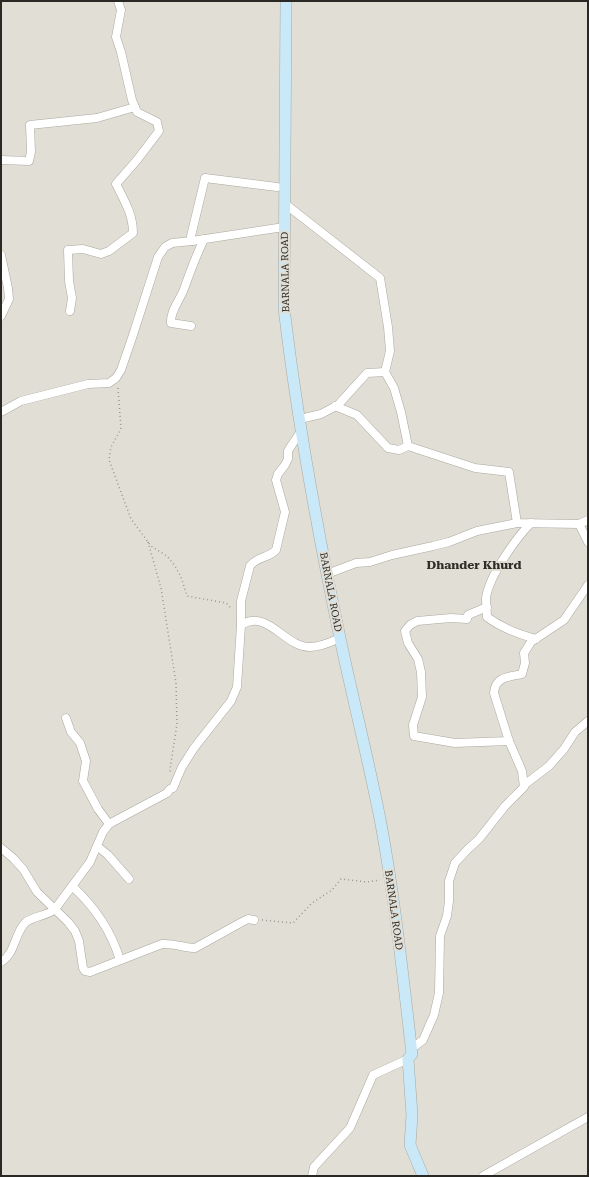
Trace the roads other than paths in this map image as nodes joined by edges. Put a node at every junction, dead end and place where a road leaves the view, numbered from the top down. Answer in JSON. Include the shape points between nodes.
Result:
{"nodes":[{"id":1,"x":118,"y":1,"type":"edge"},
{"id":2,"x":286,"y":1,"type":"edge"},
{"id":3,"x":135,"y":107,"type":"junction"},
{"id":4,"x":1,"y":160,"type":"edge"},
{"id":5,"x":277,"y":186,"type":"dead end"},
{"id":6,"x":284,"y":203,"type":"junction"},
{"id":7,"x":284,"y":227,"type":"junction"},
{"id":8,"x":204,"y":239,"type":"junction"},
{"id":9,"x":192,"y":242,"type":"junction"},
{"id":10,"x":1,"y":254,"type":"edge"},
{"id":11,"x":70,"y":311,"type":"dead end"},
{"id":12,"x":1,"y":316,"type":"edge"},
{"id":13,"x":191,"y":326,"type":"dead end"},
{"id":14,"x":385,"y":372,"type":"junction"},
{"id":15,"x":335,"y":406,"type":"junction"},
{"id":16,"x":1,"y":412,"type":"edge"},
{"id":17,"x":301,"y":425,"type":"junction"},
{"id":18,"x":408,"y":446,"type":"junction"},
{"id":19,"x":588,"y":520,"type":"edge"},
{"id":20,"x":517,"y":523,"type":"junction"},
{"id":21,"x":531,"y":523,"type":"junction"},
{"id":22,"x":579,"y":524,"type":"junction"},
{"id":23,"x":588,"y":542,"type":"edge"},
{"id":24,"x":327,"y":574,"type":"junction"},
{"id":25,"x":588,"y":585,"type":"edge"},
{"id":26,"x":487,"y":607,"type":"junction"},
{"id":27,"x":241,"y":625,"type":"junction"},
{"id":28,"x":340,"y":638,"type":"junction"},
{"id":29,"x":536,"y":639,"type":"junction"},
{"id":30,"x":66,"y":718,"type":"dead end"},
{"id":31,"x":588,"y":721,"type":"edge"},
{"id":32,"x":509,"y":741,"type":"junction"},
{"id":33,"x":524,"y":785,"type":"junction"},
{"id":34,"x":109,"y":824,"type":"junction"},
{"id":35,"x":97,"y":846,"type":"junction"},
{"id":36,"x":1,"y":848,"type":"edge"},
{"id":37,"x":129,"y":878,"type":"dead end"},
{"id":38,"x":72,"y":886,"type":"junction"},
{"id":39,"x":55,"y":909,"type":"junction"},
{"id":40,"x":254,"y":920,"type":"road end"},
{"id":41,"x":120,"y":960,"type":"junction"},
{"id":42,"x":1,"y":962,"type":"edge"},
{"id":43,"x":409,"y":1054,"type":"junction"},
{"id":44,"x":588,"y":1117,"type":"edge"},
{"id":45,"x":312,"y":1176,"type":"edge"},
{"id":46,"x":424,"y":1176,"type":"edge"},
{"id":47,"x":483,"y":1176,"type":"edge"}],
"edges":[{"from":1,"to":3,"type":"street","via":[[121,10],[116,37]]},
{"from":2,"to":6,"type":"main road","name":"BARNALA ROAD"},
{"from":3,"to":4,"type":"street","via":[[97,118],[30,125],[29,161]]},
{"from":3,"to":11,"type":"street","via":[[137,112],[157,122],[159,131],[116,184],[130,211],[133,232],[109,251],[100,254],[83,249],[68,250],[72,298]]},
{"from":5,"to":9,"type":"street","via":[[205,178],[191,236]]},
{"from":6,"to":7,"type":"main road","name":"BARNALA ROAD"},
{"from":6,"to":14,"type":"street","via":[[380,278],[390,351]]},
{"from":7,"to":8,"type":"street"},
{"from":7,"to":17,"type":"main road","name":"BARNALA ROAD","via":[[284,308]]},
{"from":8,"to":9,"type":"street"},
{"from":8,"to":13,"type":"street","via":[[184,290],[170,317],[171,323]]},
{"from":9,"to":16,"type":"street","via":[[172,242],[158,257],[121,370],[116,378],[109,382],[88,384],[21,401]]},
{"from":10,"to":12,"type":"street","via":[[9,299]]},
{"from":14,"to":15,"type":"street","via":[[367,373]]},
{"from":14,"to":18,"type":"street","via":[[394,388]]},
{"from":15,"to":17,"type":"street"},
{"from":15,"to":18,"type":"street","via":[[358,415],[388,448],[399,450]]},
{"from":17,"to":24,"type":"main road","name":"BARNALA ROAD"},
{"from":17,"to":27,"type":"street","via":[[288,451],[288,459],[276,480],[285,512],[276,550],[250,566],[241,601]]},
{"from":18,"to":20,"type":"street","via":[[475,468],[509,472]]},
{"from":19,"to":22,"type":"street"},
{"from":20,"to":21,"type":"street"},
{"from":20,"to":24,"type":"street","via":[[477,531],[449,542],[370,562],[356,563]]},
{"from":21,"to":22,"type":"street"},
{"from":21,"to":26,"type":"street","via":[[522,532],[494,576],[486,598]]},
{"from":22,"to":23,"type":"street"},
{"from":24,"to":28,"type":"main road","name":"BARNALA ROAD"},
{"from":25,"to":29,"type":"street","via":[[564,620]]},
{"from":26,"to":29,"type":"street","via":[[487,617],[497,624]]},
{"from":26,"to":32,"type":"street","via":[[468,614],[467,619],[417,621],[405,631],[421,672],[422,697],[413,725],[414,736],[455,743]]},
{"from":27,"to":28,"type":"street","via":[[255,620],[268,624],[298,645],[309,648]]},
{"from":27,"to":34,"type":"street","via":[[237,687],[231,701],[194,748],[173,788]]},
{"from":28,"to":43,"type":"main road","name":"BARNALA ROAD","via":[[381,824],[396,916]]},
{"from":29,"to":32,"type":"street","via":[[524,652],[522,674],[500,680],[495,686],[494,693]]},
{"from":30,"to":34,"type":"street","via":[[71,732],[80,743],[86,761],[83,781]]},
{"from":31,"to":33,"type":"street","via":[[575,732],[549,766]]},
{"from":32,"to":33,"type":"street","via":[[522,771]]},
{"from":33,"to":43,"type":"street","via":[[484,834],[455,863],[449,881],[447,916],[440,936],[439,993],[434,1015],[423,1040]]},
{"from":34,"to":35,"type":"street"},
{"from":35,"to":37,"type":"street"},
{"from":35,"to":38,"type":"street","via":[[90,862]]},
{"from":36,"to":39,"type":"street","via":[[23,869],[37,892]]},
{"from":38,"to":39,"type":"street"},
{"from":38,"to":41,"type":"street","via":[[102,920],[115,943]]},
{"from":39,"to":41,"type":"street","via":[[75,931],[85,971],[90,972]]},
{"from":39,"to":42,"type":"street","via":[[26,923],[20,930],[11,952]]},
{"from":40,"to":41,"type":"street","via":[[248,919],[195,948],[162,944]]},
{"from":43,"to":45,"type":"street","via":[[373,1075],[350,1128],[314,1166]]},
{"from":43,"to":46,"type":"main road","name":"BARNALA ROAD","via":[[412,1115],[410,1146]]},
{"from":44,"to":47,"type":"street"}]}
